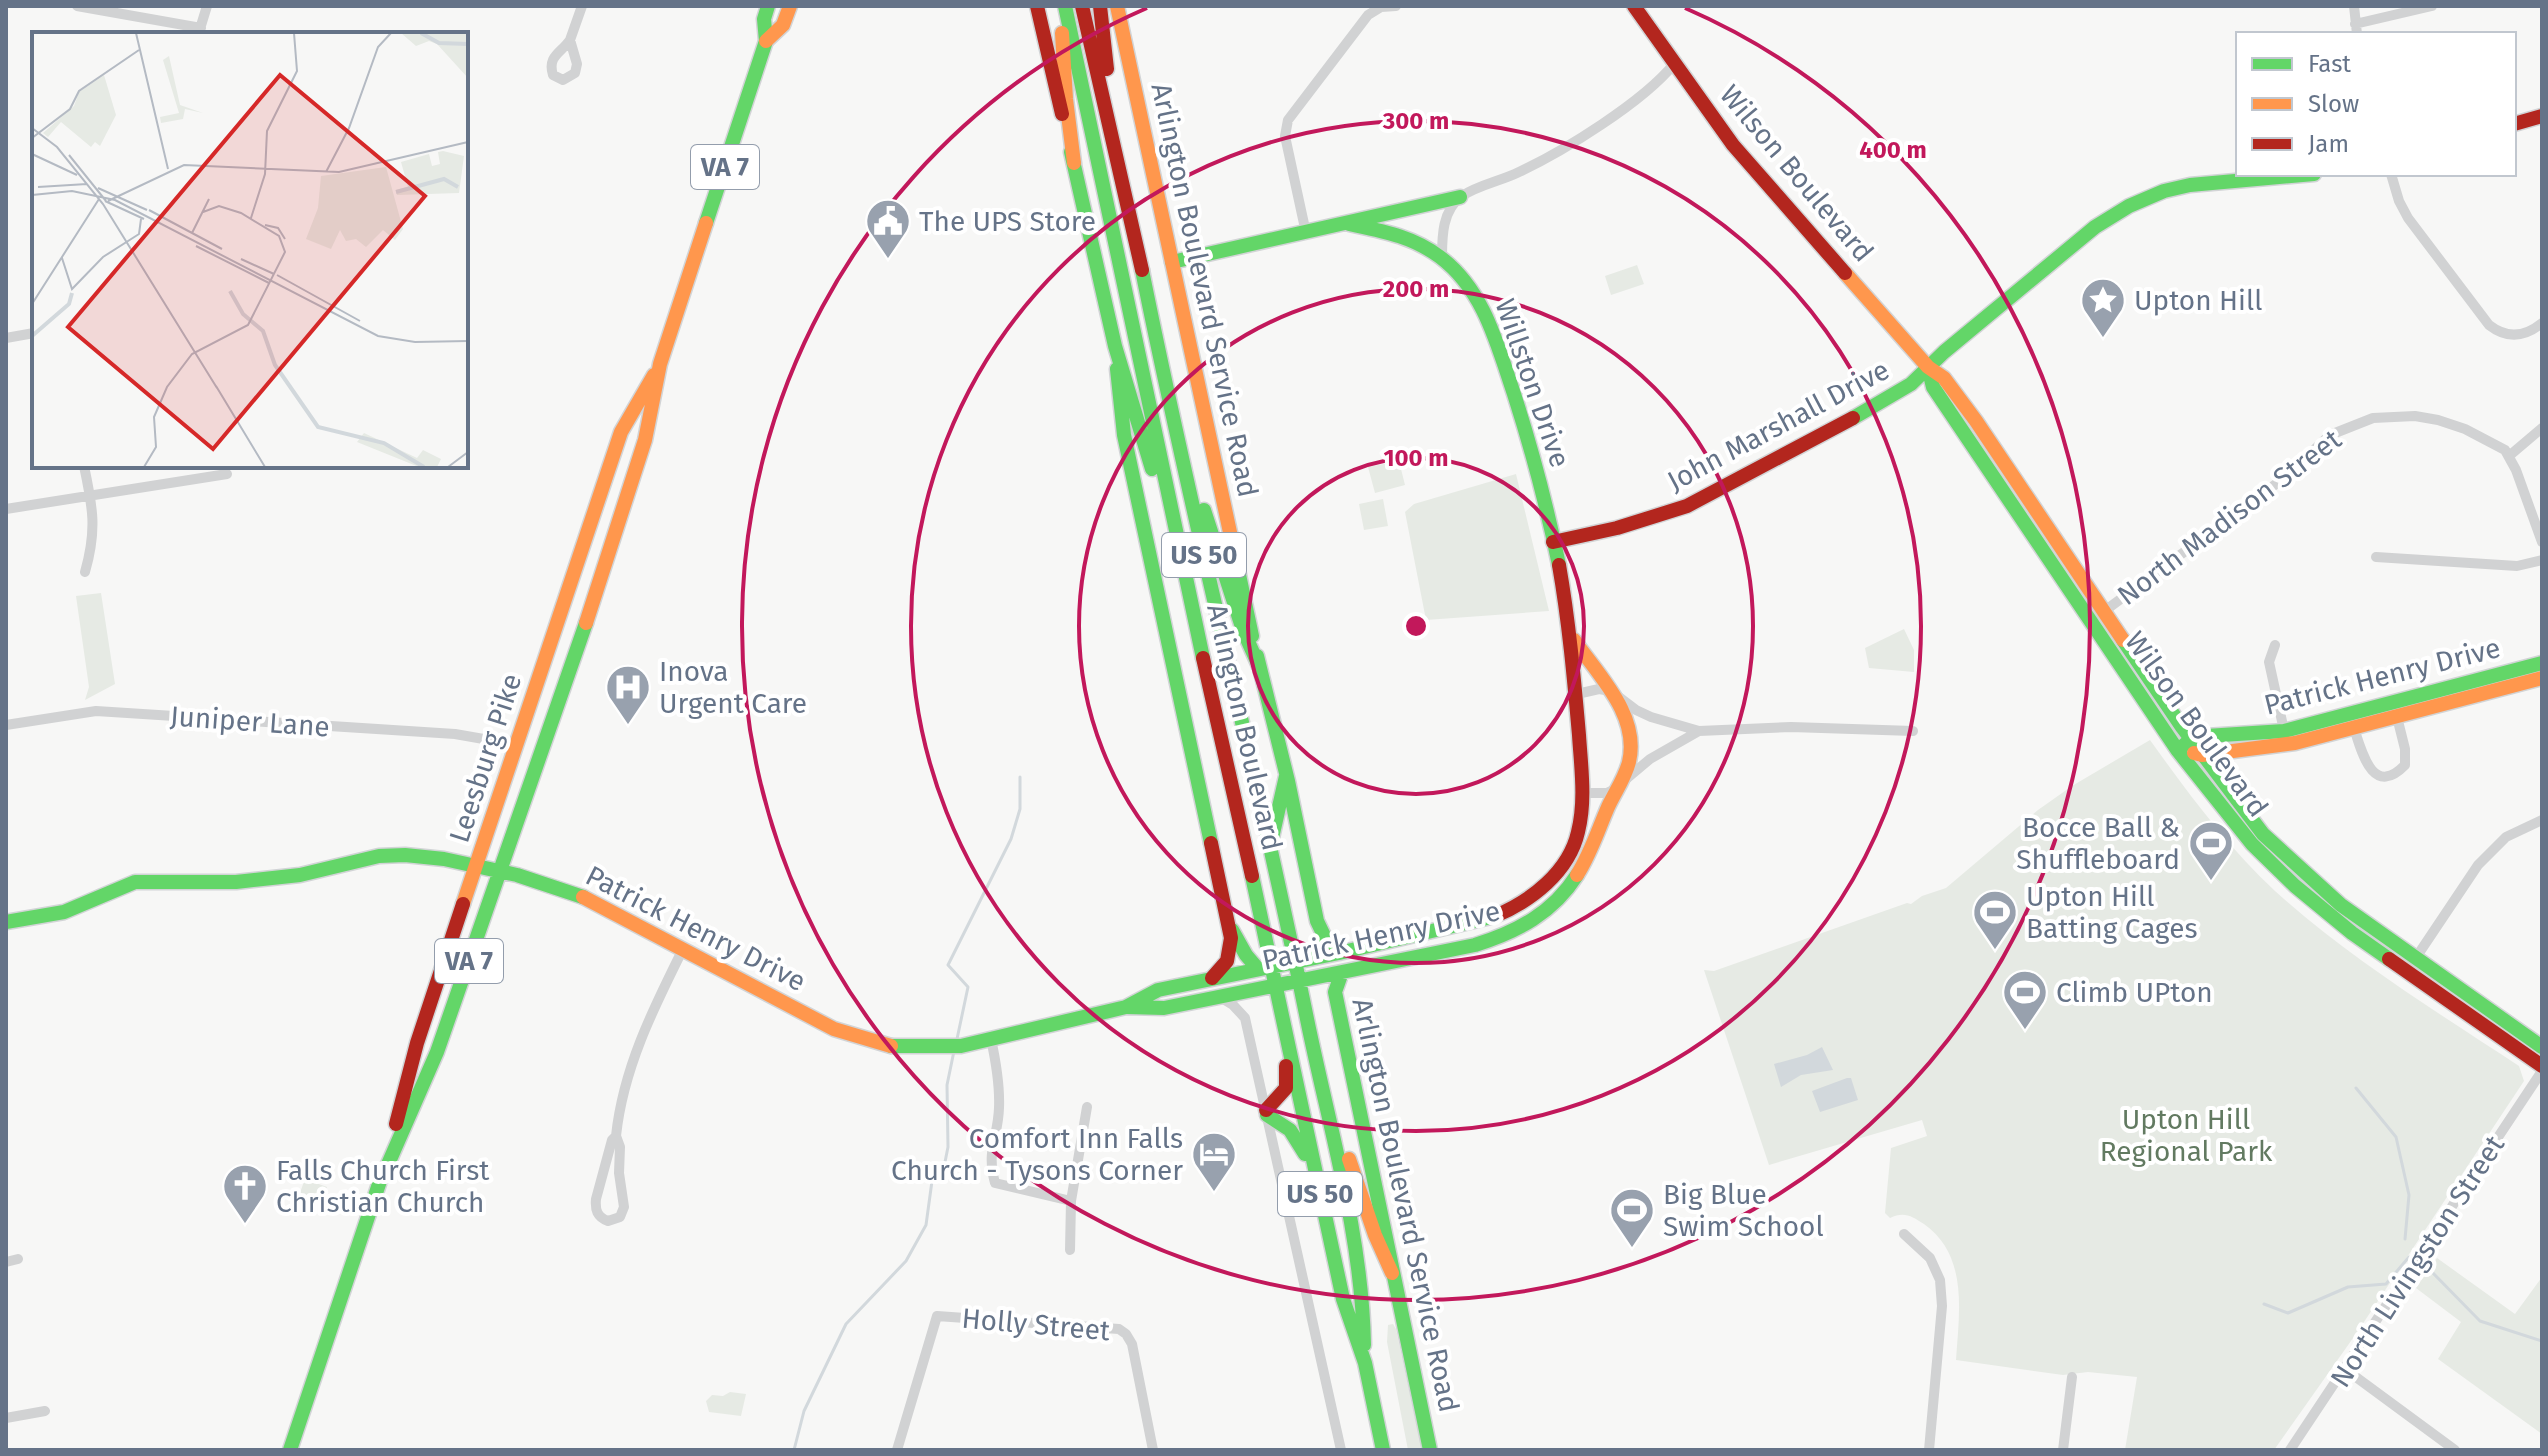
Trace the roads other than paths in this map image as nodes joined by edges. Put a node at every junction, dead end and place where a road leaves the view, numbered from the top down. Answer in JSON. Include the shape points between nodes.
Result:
{"nodes":[{"id":1,"x":77,"y":6,"type":"edge"},
{"id":2,"x":207,"y":6,"type":"edge"},
{"id":3,"x":582,"y":6,"type":"edge"},
{"id":4,"x":768,"y":6,"type":"edge"},
{"id":5,"x":790,"y":6,"type":"edge"},
{"id":6,"x":1037,"y":6,"type":"edge"},
{"id":7,"x":1063,"y":6,"type":"edge"},
{"id":8,"x":1082,"y":6,"type":"edge"},
{"id":9,"x":1100,"y":6,"type":"edge"},
{"id":10,"x":1117,"y":6,"type":"edge"},
{"id":11,"x":1396,"y":6,"type":"edge"},
{"id":12,"x":1634,"y":6,"type":"edge"},
{"id":13,"x":2354,"y":6,"type":"edge"},
{"id":14,"x":2432,"y":6,"type":"edge"},
{"id":15,"x":1369,"y":10,"type":"edge"},
{"id":16,"x":2356,"y":29,"type":"edge"},
{"id":17,"x":200,"y":31,"type":"edge"},
{"id":18,"x":570,"y":40,"type":"dead end"},
{"id":19,"x":766,"y":41,"type":"junction"},
{"id":20,"x":1674,"y":64,"type":"junction"},
{"id":21,"x":2542,"y":116,"type":"edge"},
{"id":22,"x":2516,"y":123,"type":"edge"},
{"id":23,"x":1074,"y":163,"type":"junction"},
{"id":24,"x":2301,"y":176,"type":"edge"},
{"id":25,"x":2392,"y":176,"type":"edge"},
{"id":26,"x":1460,"y":197,"type":"junction"},
{"id":27,"x":1349,"y":224,"type":"junction"},
{"id":28,"x":1306,"y":233,"type":"junction"},
{"id":29,"x":1442,"y":258,"type":"junction"},
{"id":30,"x":1172,"y":262,"type":"junction"},
{"id":31,"x":1141,"y":265,"type":"junction"},
{"id":32,"x":2542,"y":323,"type":"edge"},
{"id":33,"x":32,"y":333,"type":"edge"},
{"id":34,"x":6,"y":338,"type":"edge"},
{"id":35,"x":1115,"y":346,"type":"junction"},
{"id":36,"x":660,"y":364,"type":"junction"},
{"id":37,"x":1928,"y":367,"type":"junction"},
{"id":38,"x":1165,"y":385,"type":"junction"},
{"id":39,"x":2542,"y":428,"type":"edge"},
{"id":40,"x":2509,"y":456,"type":"junction"},
{"id":41,"x":84,"y":468,"type":"edge"},
{"id":42,"x":227,"y":474,"type":"dead end"},
{"id":43,"x":90,"y":494,"type":"junction"},
{"id":44,"x":6,"y":509,"type":"edge"},
{"id":45,"x":1553,"y":542,"type":"junction"},
{"id":46,"x":2542,"y":542,"type":"edge"},
{"id":47,"x":2376,"y":557,"type":"dead end"},
{"id":48,"x":2542,"y":560,"type":"edge"},
{"id":49,"x":1184,"y":571,"type":"junction"},
{"id":50,"x":85,"y":572,"type":"dead end"},
{"id":51,"x":2104,"y":611,"type":"junction"},
{"id":52,"x":2091,"y":621,"type":"junction"},
{"id":53,"x":1571,"y":636,"type":"junction"},
{"id":54,"x":2275,"y":645,"type":"dead end"},
{"id":55,"x":2542,"y":663,"type":"edge"},
{"id":56,"x":1259,"y":666,"type":"junction"},
{"id":57,"x":2542,"y":678,"type":"edge"},
{"id":58,"x":1611,"y":691,"type":"junction"},
{"id":59,"x":1577,"y":694,"type":"junction"},
{"id":60,"x":2397,"y":717,"type":"junction"},
{"id":61,"x":6,"y":725,"type":"edge"},
{"id":62,"x":2354,"y":728,"type":"junction"},
{"id":63,"x":1699,"y":731,"type":"junction"},
{"id":64,"x":1913,"y":731,"type":"dead end"},
{"id":65,"x":2285,"y":738,"type":"junction"},
{"id":66,"x":2191,"y":739,"type":"junction"},
{"id":67,"x":495,"y":741,"type":"dead end"},
{"id":68,"x":2178,"y":751,"type":"junction"},
{"id":69,"x":2202,"y":755,"type":"junction"},
{"id":70,"x":1286,"y":776,"type":"junction"},
{"id":71,"x":1621,"y":784,"type":"junction"},
{"id":72,"x":1583,"y":793,"type":"junction"},
{"id":73,"x":2542,"y":820,"type":"edge"},
{"id":74,"x":1271,"y":844,"type":"junction"},
{"id":75,"x":476,"y":866,"type":"junction"},
{"id":76,"x":500,"y":871,"type":"junction"},
{"id":77,"x":1226,"y":912,"type":"junction"},
{"id":78,"x":6,"y":922,"type":"edge"},
{"id":79,"x":683,"y":949,"type":"junction"},
{"id":80,"x":1339,"y":953,"type":"junction"},
{"id":81,"x":1295,"y":961,"type":"junction"},
{"id":82,"x":2411,"y":965,"type":"junction"},
{"id":83,"x":1265,"y":968,"type":"junction"},
{"id":84,"x":1342,"y":972,"type":"junction"},
{"id":85,"x":1299,"y":979,"type":"junction"},
{"id":86,"x":1209,"y":980,"type":"junction"},
{"id":87,"x":1276,"y":984,"type":"junction"},
{"id":88,"x":1220,"y":997,"type":"junction"},
{"id":89,"x":1126,"y":1007,"type":"junction"},
{"id":90,"x":1284,"y":1023,"type":"junction"},
{"id":91,"x":991,"y":1039,"type":"junction"},
{"id":92,"x":2542,"y":1047,"type":"edge"},
{"id":93,"x":2542,"y":1068,"type":"edge"},
{"id":94,"x":1324,"y":1103,"type":"junction"},
{"id":95,"x":1087,"y":1107,"type":"dead end"},
{"id":96,"x":1266,"y":1112,"type":"junction"},
{"id":97,"x":616,"y":1136,"type":"junction"},
{"id":98,"x":382,"y":1178,"type":"junction"},
{"id":99,"x":1320,"y":1192,"type":"junction"},
{"id":100,"x":1071,"y":1201,"type":"junction"},
{"id":101,"x":1904,"y":1234,"type":"dead end"},
{"id":102,"x":1070,"y":1250,"type":"dead end"},
{"id":103,"x":18,"y":1259,"type":"dead end"},
{"id":104,"x":6,"y":1262,"type":"edge"},
{"id":105,"x":1392,"y":1273,"type":"junction"},
{"id":106,"x":1365,"y":1363,"type":"junction"},
{"id":107,"x":2345,"y":1369,"type":"junction"},
{"id":108,"x":2072,"y":1377,"type":"dead end"},
{"id":109,"x":45,"y":1411,"type":"dead end"},
{"id":110,"x":6,"y":1418,"type":"edge"},
{"id":111,"x":290,"y":1450,"type":"edge"},
{"id":112,"x":897,"y":1450,"type":"edge"},
{"id":113,"x":1153,"y":1450,"type":"edge"},
{"id":114,"x":1341,"y":1450,"type":"edge"},
{"id":115,"x":1383,"y":1450,"type":"edge"},
{"id":116,"x":1430,"y":1450,"type":"edge"},
{"id":117,"x":1929,"y":1450,"type":"edge"},
{"id":118,"x":2063,"y":1450,"type":"edge"},
{"id":119,"x":2290,"y":1450,"type":"edge"},
{"id":120,"x":2455,"y":1450,"type":"edge"}],
"edges":[{"from":1,"to":17,"type":"street"},
{"from":2,"to":17,"type":"street"},
{"from":3,"to":18,"type":"street"},
{"from":4,"to":19,"type":"main road","name":"Leesburg Pike","number":"VA 7"},
{"from":5,"to":19,"type":"main road","name":"Leesburg Pike","number":"VA 7","via":[[783,25]]},
{"from":6,"to":23,"type":"main road"},
{"from":7,"to":23,"type":"main road"},
{"from":7,"to":49,"type":"main road","name":"Arlington Boulevard","number":"US 50"},
{"from":8,"to":31,"type":"main road","name":"Arlington Boulevard","number":"US 50"},
{"from":9,"to":31,"type":"main road"},
{"from":10,"to":30,"type":"main road","name":"Arlington Boulevard Service Road"},
{"from":11,"to":15,"type":"street"},
{"from":12,"to":20,"type":"main road","name":"Wilson Boulevard"},
{"from":13,"to":16,"type":"street"},
{"from":14,"to":16,"type":"street"},
{"from":15,"to":28,"type":"street","via":[[1288,120],[1285,136]]},
{"from":19,"to":36,"type":"main road","name":"Leesburg Pike","number":"VA 7"},
{"from":20,"to":26,"type":"street","via":[[1661,80],[1579,138],[1536,164]]},
{"from":20,"to":37,"type":"main road","name":"Wilson Boulevard","via":[[1733,145]]},
{"from":21,"to":22,"type":"main road"},
{"from":23,"to":35,"type":"main road"},
{"from":24,"to":37,"type":"main road","name":"John Marshall Drive","via":[[2189,185],[2146,197],[2095,227]]},
{"from":25,"to":32,"type":"street","via":[[2411,223],[2488,324],[2506,334],[2529,332]]},
{"from":26,"to":27,"type":"main road"},
{"from":26,"to":29,"type":"street","via":[[1442,229]]},
{"from":27,"to":28,"type":"main road"},
{"from":27,"to":29,"type":"main road","name":"Willston Drive","via":[[1398,234]]},
{"from":28,"to":30,"type":"main road"},
{"from":29,"to":45,"type":"main road","name":"Willston Drive","via":[[1469,286],[1490,322],[1533,453]]},
{"from":30,"to":56,"type":"main road","name":"Arlington Boulevard Service Road"},
{"from":31,"to":38,"type":"main road","name":"Arlington Boulevard","number":"US 50"},
{"from":33,"to":34,"type":"street"},
{"from":35,"to":49,"type":"main road"},
{"from":35,"to":77,"type":"main road","via":[[1118,400]]},
{"from":36,"to":75,"type":"main road","name":"Leesburg Pike","number":"VA 7","via":[[621,432]]},
{"from":36,"to":76,"type":"main road","name":"Leesburg Pike","number":"VA 7","via":[[641,454]]},
{"from":37,"to":45,"type":"main road","name":"John Marshall Drive","via":[[1908,387],[1725,488],[1651,519]]},
{"from":37,"to":51,"type":"main road","name":"Wilson Boulevard","via":[[1944,378],[1976,421]]},
{"from":37,"to":52,"type":"main road","name":"Wilson Boulevard","via":[[1938,395]]},
{"from":38,"to":56,"type":"main road"},
{"from":38,"to":74,"type":"main road","name":"Arlington Boulevard","number":"US 50"},
{"from":39,"to":40,"type":"street"},
{"from":40,"to":46,"type":"street"},
{"from":40,"to":51,"type":"street","name":"North Madison Street","via":[[2465,429],[2432,419],[2381,417],[2350,426],[2330,435],[2284,478]]},
{"from":41,"to":43,"type":"street"},
{"from":42,"to":43,"type":"street"},
{"from":43,"to":44,"type":"street"},
{"from":43,"to":50,"type":"street","via":[[94,528]]},
{"from":45,"to":53,"type":"main road","name":"Willston Drive"},
{"from":47,"to":48,"type":"street","via":[[2517,566]]},
{"from":49,"to":83,"type":"main road","name":"Arlington Boulevard","number":"US 50"},
{"from":51,"to":52,"type":"street","name":"North Madison Street"},
{"from":51,"to":66,"type":"main road","name":"Wilson Boulevard"},
{"from":52,"to":68,"type":"main road","name":"Wilson Boulevard"},
{"from":53,"to":58,"type":"main road","name":"Patrick Henry Drive"},
{"from":53,"to":59,"type":"main road","name":"Patrick Henry Drive"},
{"from":54,"to":65,"type":"street","via":[[2269,662]]},
{"from":55,"to":65,"type":"main road","name":"Patrick Henry Drive"},
{"from":56,"to":70,"type":"main road","name":"Arlington Boulevard Service Road"},
{"from":57,"to":60,"type":"main road","name":"Patrick Henry Drive"},
{"from":58,"to":59,"type":"street"},
{"from":58,"to":63,"type":"street","name":"Patrick Henry Drive","via":[[1651,717]]},
{"from":58,"to":71,"type":"main road","name":"Patrick Henry Drive","via":[[1628,728],[1629,765]]},
{"from":59,"to":72,"type":"main road","name":"Patrick Henry Drive"},
{"from":60,"to":62,"type":"main road","name":"Patrick Henry Drive"},
{"from":60,"to":62,"type":"street","name":"Patrick Henry Drive","via":[[2405,765],[2387,777],[2366,763]]},
{"from":61,"to":67,"type":"street","name":"Juniper Lane","via":[[96,711]]},
{"from":62,"to":65,"type":"main road","name":"Patrick Henry Drive"},
{"from":63,"to":64,"type":"street","name":"Patrick Henry Drive"},
{"from":63,"to":71,"type":"street","name":"Patrick Henry Drive","via":[[1650,759]]},
{"from":65,"to":66,"type":"main road","name":"Patrick Henry Drive"},
{"from":65,"to":69,"type":"main road","name":"Patrick Henry Drive"},
{"from":66,"to":68,"type":"main road"},
{"from":66,"to":69,"type":"main road","name":"Wilson Boulevard"},
{"from":68,"to":69,"type":"main road","name":"Patrick Henry Drive"},
{"from":68,"to":82,"type":"main road","name":"Wilson Boulevard","via":[[2274,867],[2321,909]]},
{"from":69,"to":82,"type":"main road","name":"Wilson Boulevard","via":[[2263,834]]},
{"from":70,"to":74,"type":"main road"},
{"from":70,"to":80,"type":"main road","name":"Arlington Boulevard Service Road","via":[[1317,921]]},
{"from":71,"to":72,"type":"street","name":"Patrick Henry Drive","via":[[1607,793]]},
{"from":71,"to":84,"type":"main road","name":"Patrick Henry Drive","via":[[1575,882],[1531,924],[1498,939]]},
{"from":72,"to":80,"type":"main road","name":"Patrick Henry Drive","via":[[1578,834],[1564,862],[1519,906],[1491,918]]},
{"from":73,"to":82,"type":"street","via":[[2506,837],[2478,865]]},
{"from":74,"to":81,"type":"main road","name":"Arlington Boulevard","number":"US 50"},
{"from":75,"to":76,"type":"main road","name":"Patrick Henry Drive"},
{"from":75,"to":78,"type":"main road","name":"Patrick Henry Drive","via":[[385,855],[300,875],[236,882],[147,881],[114,889],[64,912]]},
{"from":75,"to":98,"type":"main road","name":"Leesburg Pike","number":"VA 7","via":[[417,1043]]},
{"from":76,"to":79,"type":"main road","name":"Patrick Henry Drive","via":[[587,898]]},
{"from":76,"to":98,"type":"main road","name":"Leesburg Pike","number":"VA 7","via":[[437,1052]]},
{"from":77,"to":83,"type":"main road","via":[[1235,938]]},
{"from":77,"to":86,"type":"main road","via":[[1230,950],[1221,972]]},
{"from":79,"to":91,"type":"main road","name":"Patrick Henry Drive","via":[[857,1038],[905,1048]]},
{"from":79,"to":97,"type":"street","via":[[627,1076]]},
{"from":80,"to":81,"type":"main road","name":"Patrick Henry Drive"},
{"from":81,"to":83,"type":"main road","name":"Patrick Henry Drive"},
{"from":81,"to":85,"type":"main road","name":"Arlington Boulevard","number":"US 50"},
{"from":82,"to":92,"type":"main road","name":"Wilson Boulevard"},
{"from":82,"to":93,"type":"main road","name":"Wilson Boulevard"},
{"from":83,"to":86,"type":"main road","name":"Patrick Henry Drive"},
{"from":83,"to":87,"type":"main road","name":"Arlington Boulevard","number":"US 50"},
{"from":84,"to":85,"type":"main road","name":"Patrick Henry Drive"},
{"from":84,"to":105,"type":"main road","name":"Arlington Boulevard Service Road","via":[[1335,992]]},
{"from":85,"to":87,"type":"main road","name":"Patrick Henry Drive"},
{"from":85,"to":94,"type":"main road","name":"Arlington Boulevard","number":"US 50"},
{"from":86,"to":89,"type":"main road","name":"Patrick Henry Drive","via":[[1158,990]]},
{"from":87,"to":88,"type":"main road","name":"Patrick Henry Drive"},
{"from":87,"to":90,"type":"main road","name":"Arlington Boulevard","number":"US 50"},
{"from":88,"to":89,"type":"main road","name":"Patrick Henry Drive","via":[[1164,1008]]},
{"from":88,"to":96,"type":"street","via":[[1245,1018]]},
{"from":89,"to":91,"type":"main road","name":"Patrick Henry Drive"},
{"from":90,"to":96,"type":"main road","via":[[1286,1088]]},
{"from":90,"to":99,"type":"main road","name":"Arlington Boulevard","number":"US 50"},
{"from":91,"to":100,"type":"street","via":[[1000,1086],[990,1155],[995,1183]]},
{"from":93,"to":107,"type":"street","name":"North Livingston Street"},
{"from":94,"to":105,"type":"main road"},
{"from":94,"to":106,"type":"main road","name":"Arlington Boulevard","number":"US 50","via":[[1349,1208],[1363,1298]]},
{"from":95,"to":100,"type":"street"},
{"from":96,"to":99,"type":"main road","via":[[1292,1130]]},
{"from":96,"to":114,"type":"street"},
{"from":97,"to":97,"type":"street","via":[[595,1208],[608,1221],[620,1217],[624,1207]]},
{"from":98,"to":111,"type":"main road","name":"Leesburg Pike","number":"VA 7"},
{"from":99,"to":106,"type":"main road","name":"Arlington Boulevard","number":"US 50","via":[[1343,1299]]},
{"from":100,"to":102,"type":"street"},
{"from":101,"to":117,"type":"street","via":[[1930,1258],[1940,1280]]},
{"from":103,"to":104,"type":"street"},
{"from":105,"to":116,"type":"main road","name":"Arlington Boulevard Service Road"},
{"from":106,"to":115,"type":"main road","name":"Arlington Boulevard","number":"US 50"},
{"from":107,"to":119,"type":"street","name":"North Livingston Street"},
{"from":107,"to":120,"type":"street"},
{"from":108,"to":118,"type":"street"},
{"from":109,"to":110,"type":"street"},
{"from":112,"to":113,"type":"street","name":"Holly Street","via":[[937,1316],[1119,1329],[1130,1340]]}]}
